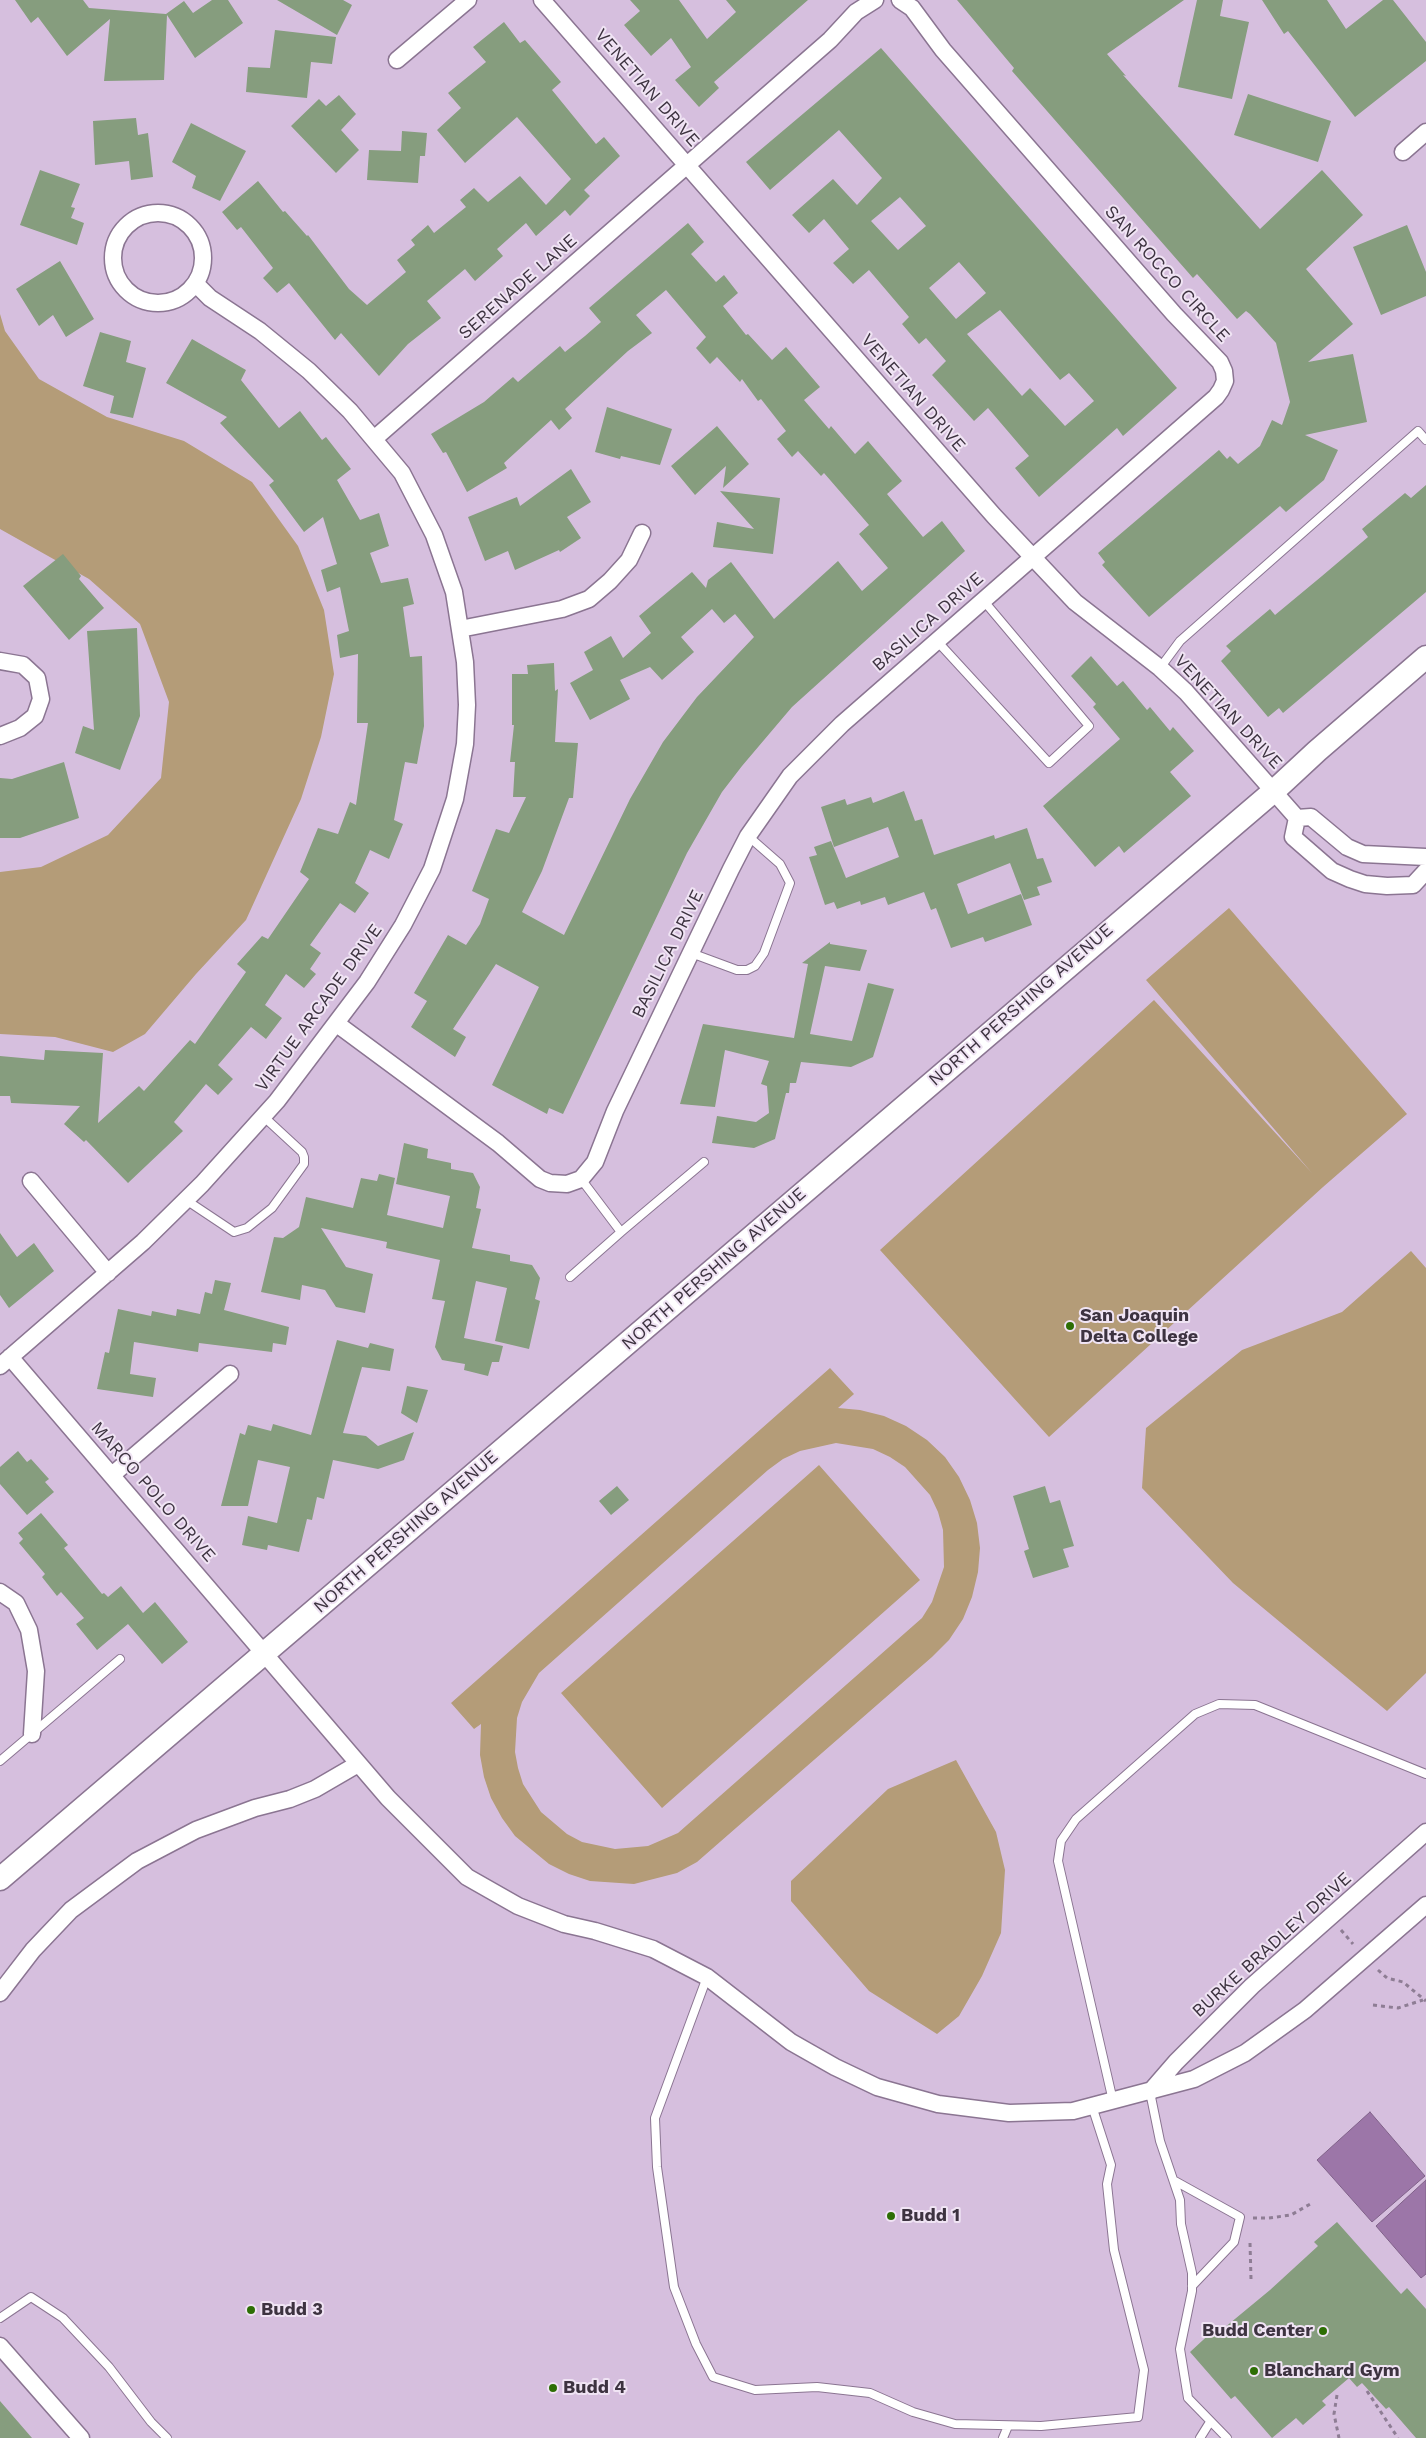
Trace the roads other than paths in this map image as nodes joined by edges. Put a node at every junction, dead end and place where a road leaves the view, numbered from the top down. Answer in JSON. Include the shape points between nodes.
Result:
{"nodes":[{"id":1,"x":468,"y":0,"type":"edge"},
{"id":2,"x":542,"y":0,"type":"edge"},
{"id":3,"x":875,"y":0,"type":"edge"},
{"id":4,"x":900,"y":0,"type":"edge"},
{"id":5,"x":397,"y":60,"type":"dead end"},
{"id":6,"x":1426,"y":132,"type":"edge"},
{"id":7,"x":1403,"y":152,"type":"dead end"},
{"id":8,"x":688,"y":165,"type":"junction"},
{"id":9,"x":196,"y":284,"type":"junction"},
{"id":10,"x":374,"y":439,"type":"junction"},
{"id":11,"x":1426,"y":440,"type":"edge"},
{"id":12,"x":642,"y":533,"type":"dead end"},
{"id":13,"x":1032,"y":558,"type":"junction"},
{"id":14,"x":983,"y":600,"type":"junction"},
{"id":15,"x":460,"y":629,"type":"junction"},
{"id":16,"x":937,"y":641,"type":"junction"},
{"id":17,"x":1426,"y":657,"type":"edge"},
{"id":18,"x":0,"y":661,"type":"edge"},
{"id":19,"x":1160,"y":668,"type":"junction"},
{"id":20,"x":0,"y":736,"type":"edge"},
{"id":21,"x":1274,"y":790,"type":"junction"},
{"id":22,"x":1297,"y":818,"type":"junction"},
{"id":23,"x":748,"y":836,"type":"junction"},
{"id":24,"x":1426,"y":857,"type":"edge"},
{"id":25,"x":1426,"y":871,"type":"edge"},
{"id":26,"x":691,"y":953,"type":"junction"},
{"id":27,"x":337,"y":1024,"type":"junction"},
{"id":28,"x":264,"y":1116,"type":"junction"},
{"id":29,"x":704,"y":1162,"type":"dead end"},
{"id":30,"x":581,"y":1179,"type":"junction"},
{"id":31,"x":32,"y":1181,"type":"dead end"},
{"id":32,"x":186,"y":1200,"type":"junction"},
{"id":33,"x":621,"y":1232,"type":"junction"},
{"id":34,"x":108,"y":1272,"type":"junction"},
{"id":35,"x":570,"y":1277,"type":"dead end"},
{"id":36,"x":5,"y":1362,"type":"edge"},
{"id":37,"x":230,"y":1374,"type":"dead end"},
{"id":38,"x":112,"y":1475,"type":"junction"},
{"id":39,"x":0,"y":1592,"type":"edge"},
{"id":40,"x":265,"y":1652,"type":"junction"},
{"id":41,"x":120,"y":1659,"type":"dead end"},
{"id":42,"x":32,"y":1734,"type":"junction"},
{"id":43,"x":0,"y":1761,"type":"edge"},
{"id":44,"x":358,"y":1764,"type":"junction"},
{"id":45,"x":1426,"y":1774,"type":"edge"},
{"id":46,"x":1426,"y":1832,"type":"edge"},
{"id":47,"x":0,"y":1879,"type":"edge"},
{"id":48,"x":1426,"y":1904,"type":"edge"},
{"id":49,"x":707,"y":1977,"type":"junction"},
{"id":50,"x":0,"y":1993,"type":"edge"},
{"id":51,"x":1150,"y":2092,"type":"junction"},
{"id":52,"x":1113,"y":2101,"type":"junction"},
{"id":53,"x":1092,"y":2106,"type":"junction"},
{"id":54,"x":1175,"y":2181,"type":"junction"},
{"id":55,"x":1192,"y":2286,"type":"junction"},
{"id":56,"x":0,"y":2318,"type":"edge"},
{"id":57,"x":0,"y":2346,"type":"edge"},
{"id":58,"x":1210,"y":2422,"type":"junction"},
{"id":59,"x":1008,"y":2426,"type":"junction"},
{"id":60,"x":81,"y":2438,"type":"edge"},
{"id":61,"x":168,"y":2438,"type":"edge"},
{"id":62,"x":1004,"y":2438,"type":"edge"},
{"id":63,"x":1200,"y":2438,"type":"edge"},
{"id":64,"x":1227,"y":2438,"type":"edge"}],
"edges":[{"from":1,"to":5,"type":"street"},
{"from":2,"to":8,"type":"street","name":"VENETIAN DRIVE"},
{"from":3,"to":8,"type":"street","via":[[856,12],[830,40]]},
{"from":4,"to":13,"type":"street","name":"SAN ROCCO CIRCLE","via":[[912,8],[943,50],[1174,314],[1220,362],[1224,371],[1225,380],[1216,397]]},
{"from":6,"to":7,"type":"street"},
{"from":8,"to":10,"type":"street","name":"SERENADE LANE"},
{"from":8,"to":13,"type":"street","name":"VENETIAN DRIVE"},
{"from":9,"to":9,"type":"street","via":[[204,256],[201,242],[182,220],[169,214],[141,216],[118,236],[113,250],[113,266],[128,293],[141,301],[156,304],[178,299]]},
{"from":9,"to":10,"type":"street","name":"VIRTUE ARCADE DRIVE","via":[[210,298],[260,331],[309,371]]},
{"from":10,"to":15,"type":"street","name":"VIRTUE ARCADE DRIVE","via":[[402,474],[434,535],[454,592]]},
{"from":11,"to":19,"type":"lane","via":[[1418,431],[1180,642]]},
{"from":12,"to":15,"type":"street","via":[[629,560],[589,599],[562,609]]},
{"from":13,"to":14,"type":"street","name":"BASILICA DRIVE"},
{"from":13,"to":19,"type":"street","name":"VENETIAN DRIVE","via":[[1074,602]]},
{"from":14,"to":16,"type":"street","name":"BASILICA DRIVE"},
{"from":14,"to":16,"type":"lane","via":[[1090,726],[1049,763]]},
{"from":15,"to":27,"type":"street","name":"VIRTUE ARCADE DRIVE","via":[[466,662],[467,705],[456,799],[432,869],[403,925]]},
{"from":16,"to":23,"type":"street","name":"BASILICA DRIVE","via":[[842,724],[797,770]]},
{"from":17,"to":21,"type":"main road","name":"NORTH PERSHING AVENUE"},
{"from":18,"to":20,"type":"street","via":[[23,665],[37,678],[41,699],[36,716],[20,728]]},
{"from":19,"to":21,"type":"street","name":"VENETIAN DRIVE","via":[[1186,692]]},
{"from":21,"to":22,"type":"street","name":"VENETIAN DRIVE"},
{"from":21,"to":40,"type":"main road","name":"NORTH PERSHING AVENUE"},
{"from":22,"to":24,"type":"street","via":[[1311,817],[1347,847],[1363,854]]},
{"from":22,"to":25,"type":"street","via":[[1293,837],[1332,871],[1350,879],[1365,884],[1413,885]]},
{"from":23,"to":26,"type":"street","name":"BASILICA DRIVE"},
{"from":23,"to":26,"type":"lane","via":[[780,864],[790,883],[764,953],[755,966],[747,970],[737,970]]},
{"from":26,"to":30,"type":"street","name":"BASILICA DRIVE","via":[[615,1111],[595,1162]]},
{"from":27,"to":28,"type":"street","name":"VIRTUE ARCADE DRIVE"},
{"from":27,"to":30,"type":"street","via":[[498,1143],[540,1179],[567,1184]]},
{"from":28,"to":32,"type":"street","name":"VIRTUE ARCADE DRIVE"},
{"from":28,"to":32,"type":"lane","via":[[304,1157],[304,1164],[272,1208],[247,1228],[234,1232]]},
{"from":29,"to":33,"type":"lane"},
{"from":30,"to":33,"type":"lane"},
{"from":31,"to":34,"type":"street"},
{"from":32,"to":34,"type":"street","name":"VIRTUE ARCADE DRIVE"},
{"from":33,"to":35,"type":"lane"},
{"from":34,"to":36,"type":"street","name":"VIRTUE ARCADE DRIVE"},
{"from":36,"to":38,"type":"street","name":"MARCO POLO DRIVE"},
{"from":37,"to":38,"type":"street"},
{"from":38,"to":40,"type":"street","name":"MARCO POLO DRIVE"},
{"from":39,"to":42,"type":"street","via":[[16,1603],[29,1630],[36,1671]]},
{"from":40,"to":44,"type":"street"},
{"from":40,"to":47,"type":"main road","name":"NORTH PERSHING AVENUE"},
{"from":41,"to":42,"type":"lane"},
{"from":42,"to":43,"type":"lane"},
{"from":44,"to":49,"type":"street","via":[[460,1870],[484,1888],[564,1924],[652,1949]]},
{"from":44,"to":50,"type":"street","via":[[315,1789],[196,1830],[137,1861],[71,1910],[33,1950]]},
{"from":45,"to":52,"type":"lane","via":[[1255,1705],[1219,1704],[1195,1714],[1076,1819],[1061,1841],[1058,1860]]},
{"from":46,"to":51,"type":"street","name":"BURKE BRADLEY DRIVE","via":[[1252,1986]]},
{"from":48,"to":51,"type":"street","via":[[1305,2010],[1245,2053],[1194,2079]]},
{"from":49,"to":53,"type":"street","via":[[791,2042],[835,2067],[901,2095],[938,2104],[1009,2113],[1073,2111]]},
{"from":49,"to":59,"type":"lane","via":[[655,2118],[656,2167],[674,2287],[713,2377],[755,2390],[817,2387],[870,2393],[913,2412],[955,2424]]},
{"from":51,"to":52,"type":"street"},
{"from":51,"to":54,"type":"lane","via":[[1160,2142]]},
{"from":52,"to":53,"type":"street"},
{"from":53,"to":59,"type":"lane","via":[[1110,2165],[1107,2184],[1114,2250],[1144,2370],[1138,2417]]},
{"from":54,"to":55,"type":"lane"},
{"from":54,"to":55,"type":"lane","via":[[1240,2217],[1234,2242]]},
{"from":55,"to":58,"type":"lane","via":[[1180,2349],[1188,2398]]},
{"from":56,"to":61,"type":"lane","via":[[31,2298],[63,2318]]},
{"from":57,"to":60,"type":"street"},
{"from":58,"to":63,"type":"lane"},
{"from":58,"to":64,"type":"lane"},
{"from":59,"to":62,"type":"lane"}]}
